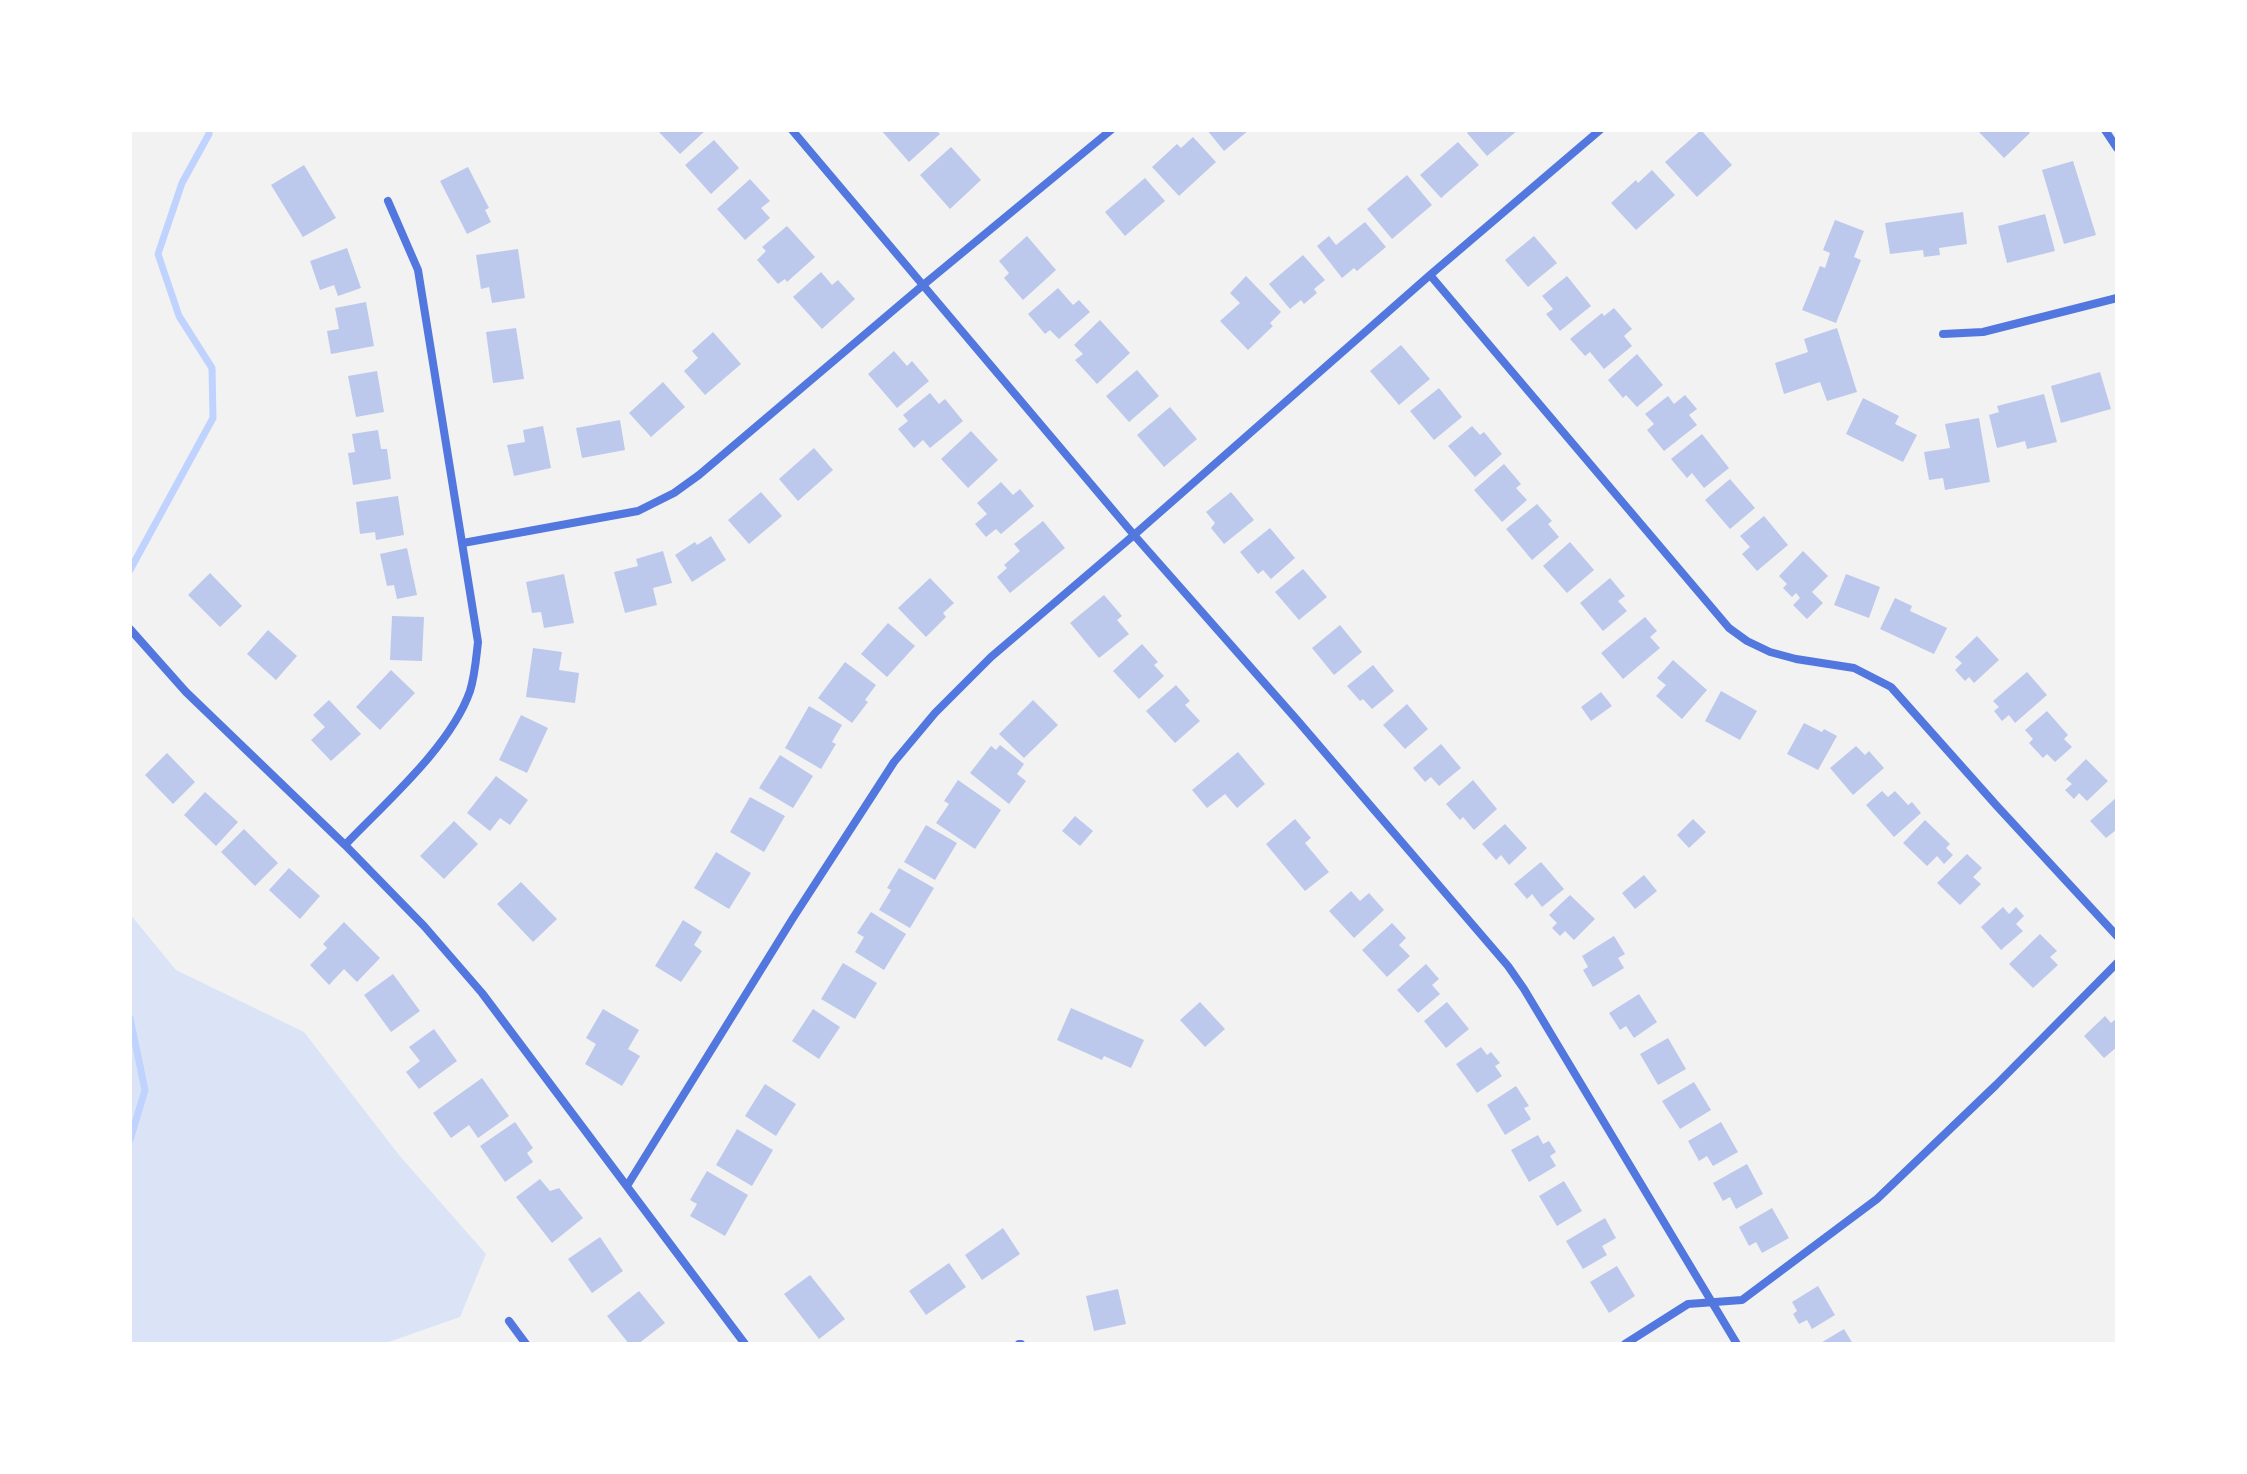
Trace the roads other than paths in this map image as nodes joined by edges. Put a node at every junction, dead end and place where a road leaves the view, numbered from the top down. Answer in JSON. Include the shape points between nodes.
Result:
{"nodes":[{"id":1,"x":792,"y":130,"type":"edge"},
{"id":2,"x":1111,"y":130,"type":"edge"},
{"id":3,"x":1600,"y":130,"type":"edge"},
{"id":4,"x":2105,"y":130,"type":"edge"},
{"id":5,"x":2117,"y":148,"type":"edge"},
{"id":6,"x":388,"y":201,"type":"dead end"},
{"id":7,"x":1430,"y":275,"type":"junction"},
{"id":8,"x":922,"y":286,"type":"junction"},
{"id":9,"x":2117,"y":298,"type":"edge"},
{"id":10,"x":1943,"y":334,"type":"dead end"},
{"id":11,"x":1134,"y":535,"type":"junction"},
{"id":12,"x":463,"y":543,"type":"junction"},
{"id":13,"x":130,"y":629,"type":"edge"},
{"id":14,"x":345,"y":845,"type":"junction"},
{"id":15,"x":2117,"y":936,"type":"edge"},
{"id":16,"x":2117,"y":963,"type":"edge"},
{"id":17,"x":627,"y":1186,"type":"junction"},
{"id":18,"x":1711,"y":1302,"type":"junction"},
{"id":19,"x":509,"y":1321,"type":"dead end"},
{"id":20,"x":526,"y":1344,"type":"edge"},
{"id":21,"x":745,"y":1344,"type":"edge"},
{"id":22,"x":1625,"y":1344,"type":"edge"},
{"id":23,"x":1737,"y":1344,"type":"edge"}],
"edges":[{"from":1,"to":8,"type":"street"},
{"from":2,"to":8,"type":"street"},
{"from":3,"to":7,"type":"street"},
{"from":4,"to":5,"type":"street"},
{"from":6,"to":12,"type":"street","via":[[418,270]]},
{"from":7,"to":11,"type":"street"},
{"from":7,"to":15,"type":"street","via":[[1729,628],[1770,652],[1854,668],[1891,687]]},
{"from":8,"to":11,"type":"street"},
{"from":8,"to":12,"type":"street","via":[[674,493],[638,511]]},
{"from":9,"to":10,"type":"street","via":[[1983,332]]},
{"from":11,"to":17,"type":"street","via":[[991,657],[894,762]]},
{"from":11,"to":18,"type":"street","via":[[1508,966]]},
{"from":12,"to":14,"type":"street","via":[[478,642],[470,690],[438,748]]},
{"from":13,"to":14,"type":"street","via":[[186,692]]},
{"from":14,"to":17,"type":"street","via":[[482,993]]},
{"from":16,"to":18,"type":"street","via":[[1877,1199],[1742,1300]]},
{"from":17,"to":21,"type":"street"},
{"from":18,"to":22,"type":"street","via":[[1688,1304]]},
{"from":18,"to":23,"type":"street"},
{"from":19,"to":20,"type":"street"}]}
